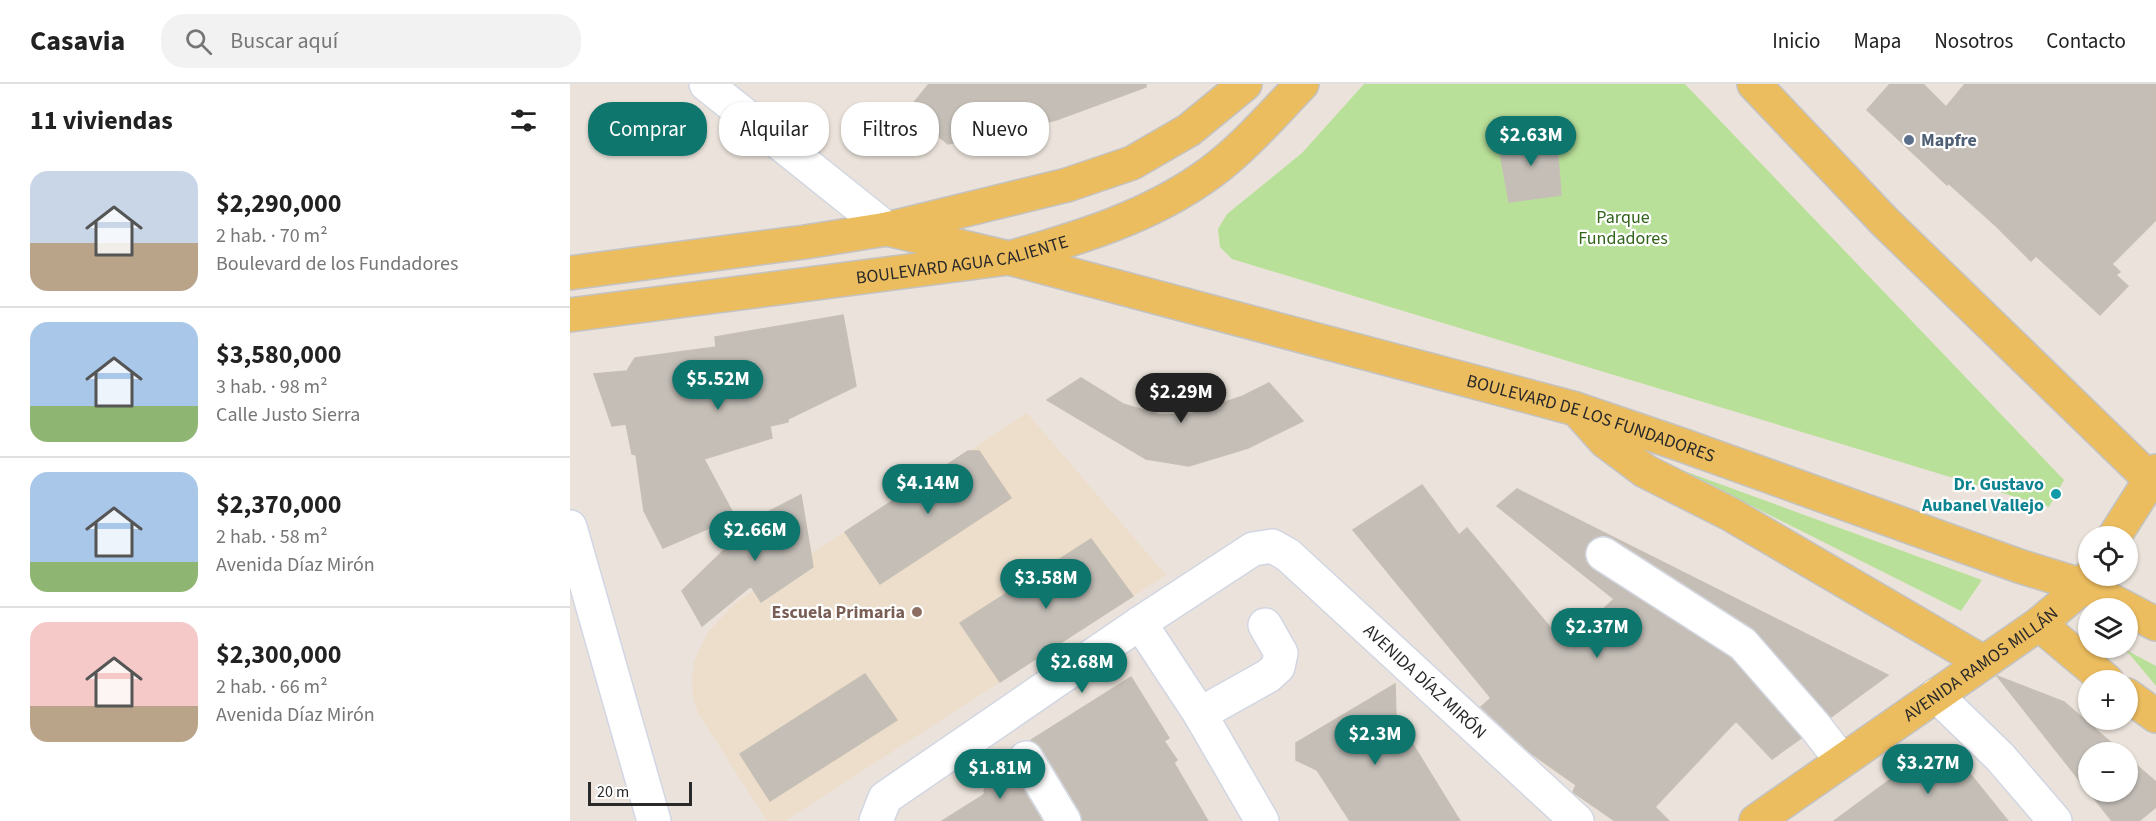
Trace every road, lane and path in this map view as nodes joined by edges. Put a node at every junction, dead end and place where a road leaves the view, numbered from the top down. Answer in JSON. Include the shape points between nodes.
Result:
{"nodes":[{"id":1,"x":706,"y":84,"type":"edge"},
{"id":2,"x":1245,"y":84,"type":"edge"},
{"id":3,"x":1302,"y":84,"type":"edge"},
{"id":4,"x":1754,"y":84,"type":"edge"},
{"id":5,"x":887,"y":229,"type":"junction"},
{"id":6,"x":1009,"y":258,"type":"junction"},
{"id":7,"x":570,"y":273,"type":"edge"},
{"id":8,"x":570,"y":315,"type":"edge"},
{"id":9,"x":1576,"y":409,"type":"junction"},
{"id":10,"x":2154,"y":478,"type":"edge"},
{"id":11,"x":2121,"y":526,"type":"edge"},
{"id":12,"x":570,"y":527,"type":"edge"},
{"id":13,"x":1603,"y":554,"type":"dead end"},
{"id":14,"x":2078,"y":579,"type":"edge"},
{"id":15,"x":2081,"y":586,"type":"edge"},
{"id":16,"x":2095,"y":586,"type":"edge"},
{"id":17,"x":1140,"y":623,"type":"junction"},
{"id":18,"x":2039,"y":624,"type":"junction"},
{"id":19,"x":2156,"y":624,"type":"edge"},
{"id":20,"x":1265,"y":625,"type":"dead end"},
{"id":21,"x":1983,"y":662,"type":"junction"},
{"id":22,"x":2094,"y":670,"type":"edge"},
{"id":23,"x":1936,"y":695,"type":"junction"},
{"id":24,"x":2138,"y":703,"type":"edge"},
{"id":25,"x":1200,"y":714,"type":"junction"},
{"id":26,"x":2156,"y":716,"type":"edge"},
{"id":27,"x":1026,"y":759,"type":"dead end"},
{"id":28,"x":1842,"y":761,"type":"junction"},
{"id":29,"x":654,"y":821,"type":"edge"},
{"id":30,"x":876,"y":821,"type":"edge"},
{"id":31,"x":1064,"y":821,"type":"edge"},
{"id":32,"x":1262,"y":821,"type":"edge"},
{"id":33,"x":1577,"y":821,"type":"edge"},
{"id":34,"x":1756,"y":821,"type":"edge"},
{"id":35,"x":2055,"y":821,"type":"edge"}],
"edges":[{"from":1,"to":5,"type":"street"},
{"from":2,"to":5,"type":"main road","via":[[1189,130],[1132,163],[1067,185]]},
{"from":3,"to":6,"type":"main road","name":"BOULEVARD AGUA CALIENTE","via":[[1211,173],[1154,208],[1076,239]]},
{"from":4,"to":10,"type":"main road","via":[[1885,222]]},
{"from":5,"to":6,"type":"main road","name":"BOULEVARD DE LOS FUNDADORES"},
{"from":5,"to":7,"type":"main road"},
{"from":6,"to":8,"type":"main road","name":"BOULEVARD AGUA CALIENTE"},
{"from":6,"to":9,"type":"main road","name":"BOULEVARD DE LOS FUNDADORES"},
{"from":9,"to":14,"type":"main road","name":"BOULEVARD DE LOS FUNDADORES","via":[[2019,567]]},
{"from":9,"to":21,"type":"main road","via":[[1605,441],[1645,471],[1730,514]]},
{"from":10,"to":11,"type":"main road"},
{"from":12,"to":29,"type":"street"},
{"from":13,"to":28,"type":"street","via":[[1743,644]]},
{"from":15,"to":18,"type":"main road","name":"AVENIDA RAMOS MILLÁN"},
{"from":16,"to":19,"type":"main road","name":"BOULEVARD DE LOS FUNDADORES"},
{"from":17,"to":25,"type":"street"},
{"from":17,"to":30,"type":"street","via":[[885,798]]},
{"from":17,"to":33,"type":"street","name":"AVENIDA DÍAZ MIRÓN","via":[[1253,549],[1272,546],[1288,555]]},
{"from":18,"to":21,"type":"main road","name":"AVENIDA RAMOS MILLÁN"},
{"from":18,"to":22,"type":"main road"},
{"from":20,"to":25,"type":"street","via":[[1281,653],[1278,667]]},
{"from":21,"to":23,"type":"main road","name":"AVENIDA RAMOS MILLÁN"},
{"from":23,"to":28,"type":"main road","name":"AVENIDA RAMOS MILLÁN"},
{"from":23,"to":35,"type":"street","via":[[2000,757]]},
{"from":24,"to":26,"type":"main road"},
{"from":25,"to":32,"type":"street"},
{"from":27,"to":31,"type":"street"},
{"from":28,"to":34,"type":"main road","name":"AVENIDA RAMOS MILLÁN"}]}
